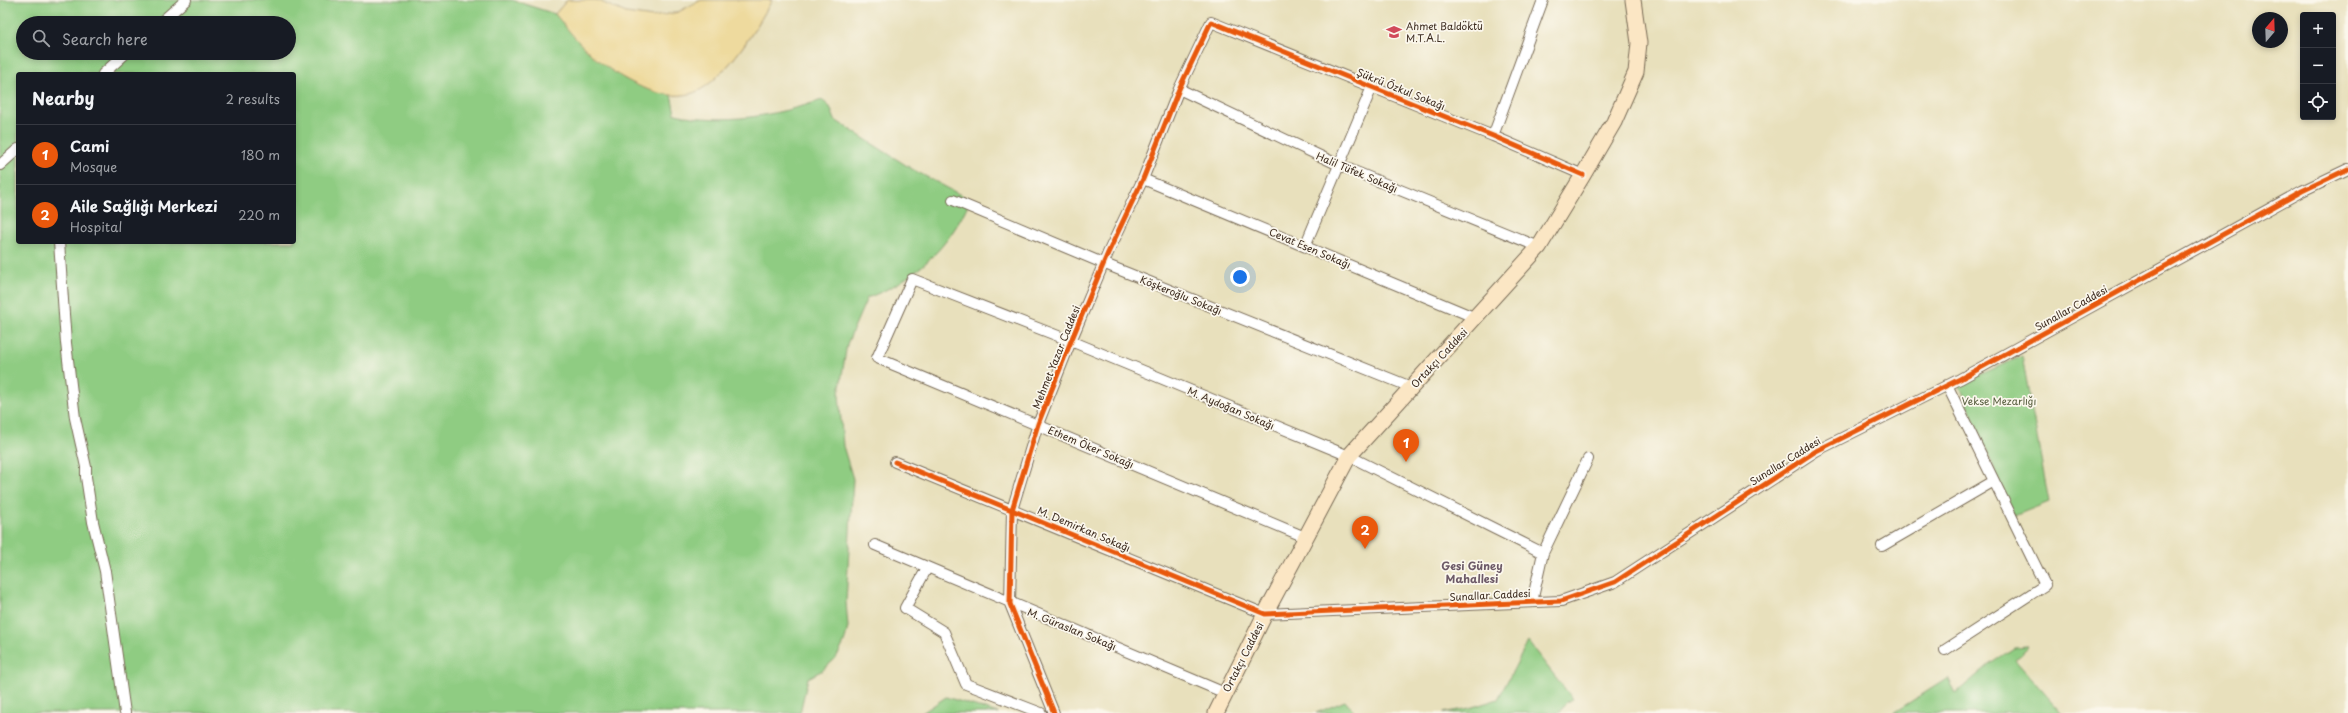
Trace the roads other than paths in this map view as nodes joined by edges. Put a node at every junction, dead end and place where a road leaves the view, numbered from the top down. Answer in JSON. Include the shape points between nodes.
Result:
{"nodes":[{"id":1,"x":186,"y":0,"type":"edge"},
{"id":2,"x":1543,"y":0,"type":"edge"},
{"id":3,"x":1633,"y":0,"type":"edge"},
{"id":4,"x":168,"y":16,"type":"edge"},
{"id":5,"x":1211,"y":22,"type":"joint"},
{"id":6,"x":118,"y":60,"type":"edge"},
{"id":7,"x":105,"y":72,"type":"edge"},
{"id":8,"x":1372,"y":87,"type":"junction"},
{"id":9,"x":1179,"y":89,"type":"junction"},
{"id":10,"x":1493,"y":136,"type":"junction"},
{"id":11,"x":16,"y":151,"type":"edge"},
{"id":12,"x":0,"y":165,"type":"edge"},
{"id":13,"x":1339,"y":165,"type":"junction"},
{"id":14,"x":2348,"y":168,"type":"edge"},
{"id":15,"x":1583,"y":175,"type":"junction"},
{"id":16,"x":1143,"y":179,"type":"junction"},
{"id":17,"x":953,"y":200,"type":"dead end"},
{"id":18,"x":59,"y":244,"type":"edge"},
{"id":19,"x":1305,"y":246,"type":"junction"},
{"id":20,"x":1539,"y":247,"type":"junction"},
{"id":21,"x":1105,"y":264,"type":"junction"},
{"id":22,"x":1476,"y":318,"type":"junction"},
{"id":23,"x":1071,"y":341,"type":"junction"},
{"id":24,"x":877,"y":358,"type":"joint"},
{"id":25,"x":1947,"y":385,"type":"junction"},
{"id":26,"x":1411,"y":387,"type":"junction"},
{"id":27,"x":1038,"y":424,"type":"junction"},
{"id":28,"x":1349,"y":456,"type":"junction"},
{"id":29,"x":1588,"y":459,"type":"dead end"},
{"id":30,"x":895,"y":462,"type":"dead end"},
{"id":31,"x":1994,"y":481,"type":"junction"},
{"id":32,"x":1012,"y":510,"type":"junction"},
{"id":33,"x":1305,"y":537,"type":"junction"},
{"id":34,"x":875,"y":545,"type":"dead end"},
{"id":35,"x":1882,"y":546,"type":"dead end"},
{"id":36,"x":1544,"y":553,"type":"junction"},
{"id":37,"x":927,"y":568,"type":"junction"},
{"id":38,"x":1532,"y":602,"type":"junction"},
{"id":39,"x":1010,"y":604,"type":"junction"},
{"id":40,"x":1265,"y":614,"type":"junction"},
{"id":41,"x":1945,"y":650,"type":"dead end"},
{"id":42,"x":1225,"y":693,"type":"junction"},
{"id":43,"x":125,"y":713,"type":"edge"},
{"id":44,"x":1041,"y":713,"type":"edge"},
{"id":45,"x":1054,"y":713,"type":"edge"},
{"id":46,"x":1216,"y":713,"type":"edge"}],
"edges":[{"from":1,"to":4,"type":"street"},
{"from":2,"to":10,"type":"street"},
{"from":3,"to":15,"type":"street","name":"Ortakçı Caddesi","via":[[1639,44],[1636,72],[1614,122]]},
{"from":5,"to":8,"type":"street","name":"Şükrü Özkul Sokağı"},
{"from":5,"to":9,"type":"street","name":"Mehmet Yazar Caddesi"},
{"from":6,"to":7,"type":"street"},
{"from":8,"to":10,"type":"street","name":"Şükrü Özkul Sokağı"},
{"from":8,"to":13,"type":"street"},
{"from":9,"to":13,"type":"street","name":"Halil Tüfek Sokağı"},
{"from":9,"to":16,"type":"street","name":"Mehmet Yazar Caddesi"},
{"from":10,"to":15,"type":"street","name":"Şükrü Özkul Sokağı"},
{"from":11,"to":12,"type":"street"},
{"from":13,"to":19,"type":"street"},
{"from":13,"to":20,"type":"street","name":"Halil Tüfek Sokağı"},
{"from":14,"to":25,"type":"street","name":"Sunallar Caddesi"},
{"from":15,"to":20,"type":"street","name":"Ortakçı Caddesi"},
{"from":16,"to":19,"type":"street","name":"Cevat Esen Sokağı"},
{"from":16,"to":21,"type":"street","name":"Mehmet Yazar Caddesi"},
{"from":17,"to":21,"type":"street","name":"Köşkeroğlu Sokağı"},
{"from":18,"to":43,"type":"street","via":[[66,343],[75,418],[86,466],[93,522],[105,571]]},
{"from":19,"to":22,"type":"street","name":"Cevat Esen Sokağı"},
{"from":20,"to":22,"type":"street","name":"Ortakçı Caddesi"},
{"from":21,"to":23,"type":"street","name":"Mehmet Yazar Caddesi"},
{"from":21,"to":26,"type":"street","name":"Köşkeroğlu Sokağı"},
{"from":22,"to":26,"type":"street","name":"Ortakçı Caddesi"},
{"from":23,"to":24,"type":"street","name":"M. Aydoğan Sokağı","via":[[912,279]]},
{"from":23,"to":27,"type":"street","name":"Mehmet Yazar Caddesi"},
{"from":23,"to":28,"type":"street","name":"M. Aydoğan Sokağı"},
{"from":24,"to":27,"type":"street","name":"Ethem Öker Sokağı"},
{"from":25,"to":31,"type":"street"},
{"from":25,"to":38,"type":"street","name":"Sunallar Caddesi","via":[[1816,451],[1615,582],[1560,601]]},
{"from":26,"to":28,"type":"street","name":"Ortakçı Caddesi"},
{"from":27,"to":32,"type":"street","name":"Mehmet Yazar Caddesi"},
{"from":27,"to":33,"type":"street","name":"Ethem Öker Sokağı"},
{"from":28,"to":33,"type":"street","name":"Ortakçı Caddesi"},
{"from":28,"to":36,"type":"street","name":"M. Aydoğan Sokağı"},
{"from":29,"to":36,"type":"street"},
{"from":30,"to":32,"type":"street","name":"M. Demirkan Sokağı"},
{"from":31,"to":35,"type":"street"},
{"from":31,"to":41,"type":"street","via":[[2045,585]]},
{"from":32,"to":39,"type":"street","name":"Mehmet Yazar Caddesi"},
{"from":32,"to":40,"type":"street","name":"M. Demirkan Sokağı"},
{"from":33,"to":40,"type":"street","name":"Ortakçı Caddesi"},
{"from":34,"to":37,"type":"street","name":"M. Güraslan Sokağı"},
{"from":36,"to":38,"type":"street"},
{"from":37,"to":39,"type":"street","name":"M. Güraslan Sokağı"},
{"from":37,"to":44,"type":"street","via":[[905,608],[944,632],[966,684]]},
{"from":38,"to":40,"type":"street","name":"Sunallar Caddesi"},
{"from":39,"to":42,"type":"street","name":"M. Güraslan Sokağı"},
{"from":39,"to":45,"type":"street","name":"Mehmet Yazar Caddesi"},
{"from":40,"to":42,"type":"street","name":"Ortakçı Caddesi"},
{"from":42,"to":46,"type":"street","name":"Ortakçı Caddesi"}]}
